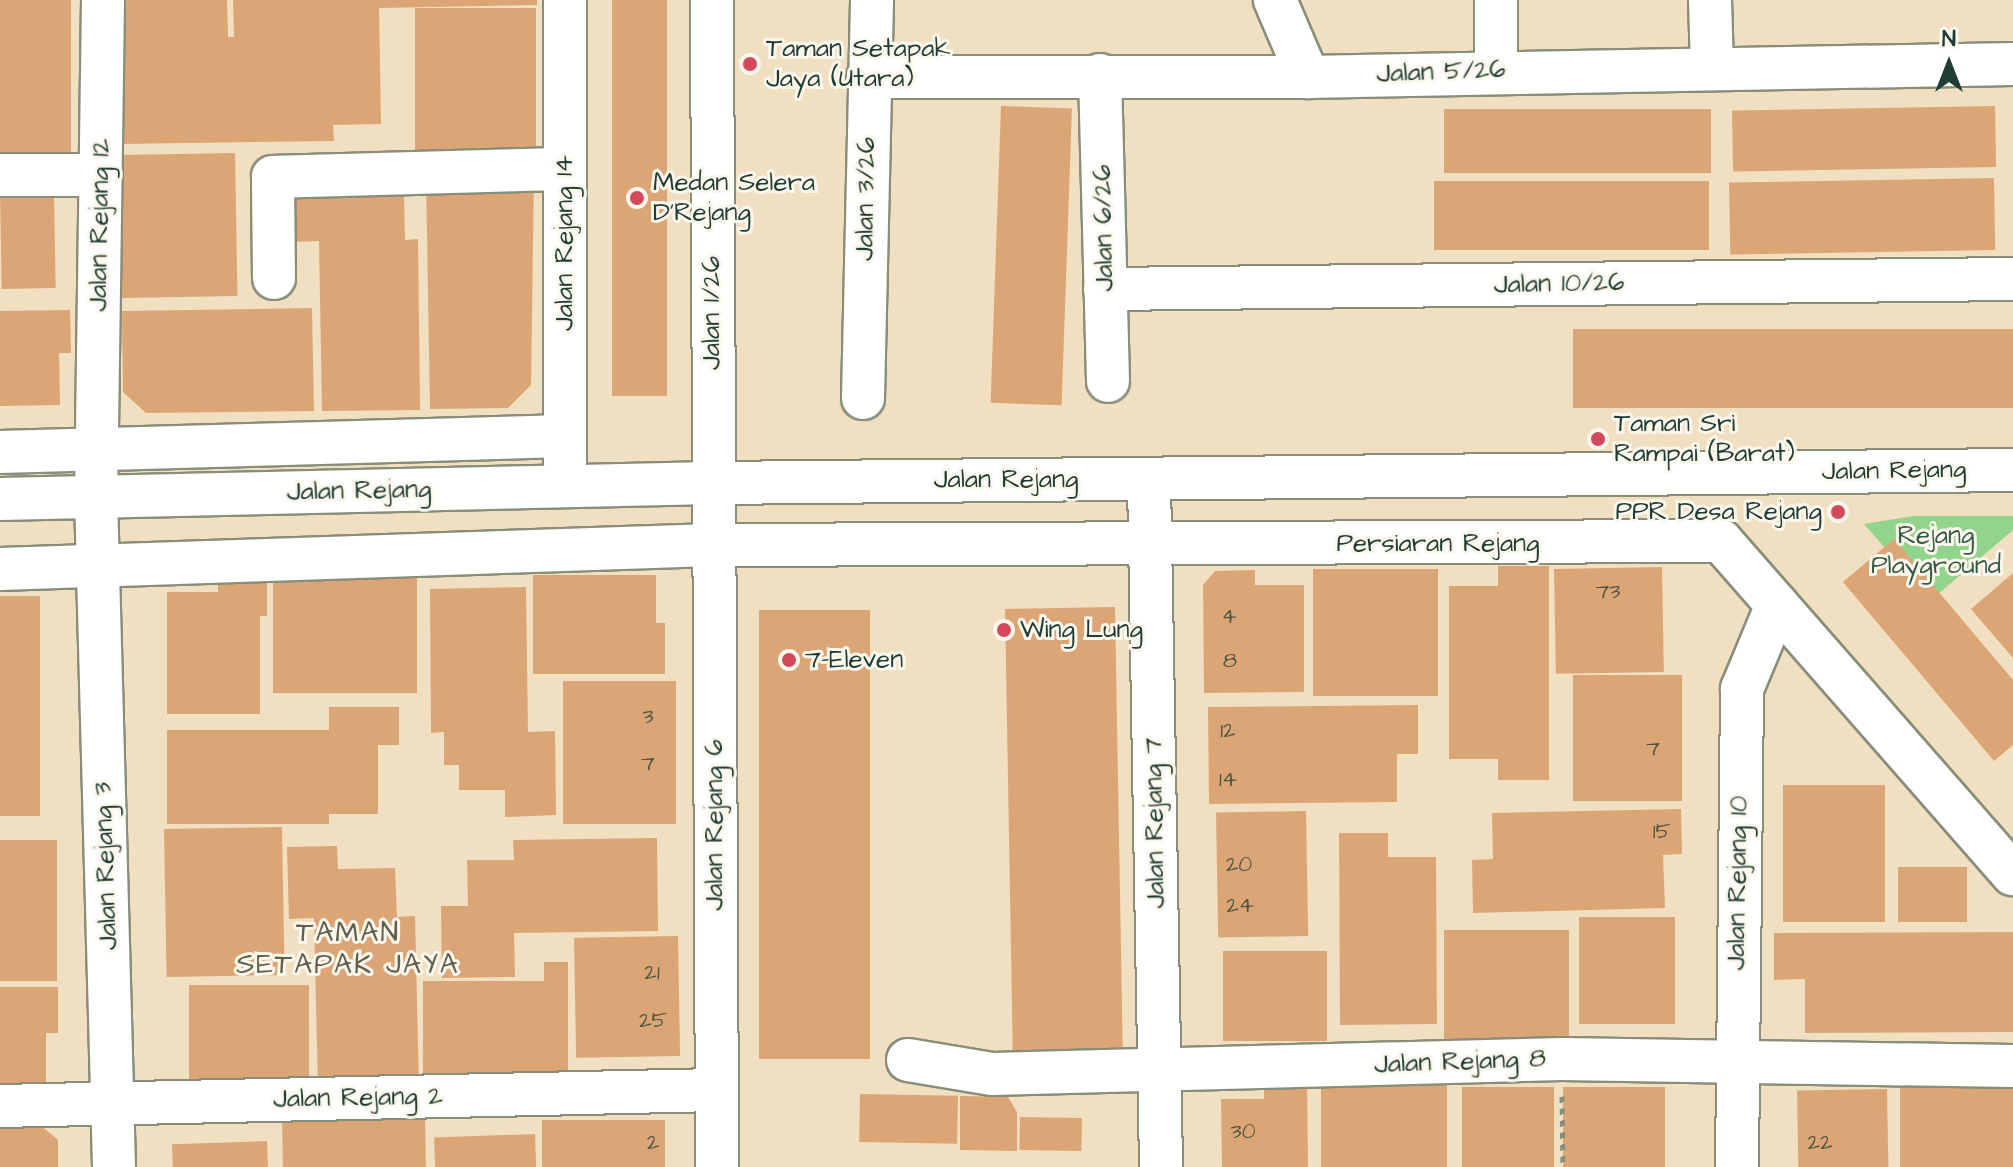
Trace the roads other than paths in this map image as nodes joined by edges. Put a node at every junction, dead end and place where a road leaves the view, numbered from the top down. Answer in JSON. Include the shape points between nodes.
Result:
{"nodes":[{"id":1,"x":103,"y":0,"type":"edge"},
{"id":2,"x":565,"y":0,"type":"edge"},
{"id":3,"x":712,"y":0,"type":"edge"},
{"id":4,"x":872,"y":0,"type":"edge"},
{"id":5,"x":1275,"y":0,"type":"edge"},
{"id":6,"x":1496,"y":0,"type":"edge"},
{"id":7,"x":1710,"y":0,"type":"edge"},
{"id":8,"x":2013,"y":64,"type":"edge"},
{"id":9,"x":1712,"y":68,"type":"junction"},
{"id":10,"x":1496,"y":70,"type":"junction"},
{"id":11,"x":1100,"y":75,"type":"junction"},
{"id":12,"x":868,"y":77,"type":"junction"},
{"id":13,"x":1308,"y":77,"type":"junction"},
{"id":14,"x":565,"y":169,"type":"junction"},
{"id":15,"x":0,"y":175,"type":"edge"},
{"id":16,"x":101,"y":175,"type":"junction"},
{"id":17,"x":274,"y":278,"type":"dead end"},
{"id":18,"x":2013,"y":279,"type":"edge"},
{"id":19,"x":1105,"y":289,"type":"junction"},
{"id":20,"x":1108,"y":381,"type":"dead end"},
{"id":21,"x":863,"y":398,"type":"dead end"},
{"id":22,"x":565,"y":436,"type":"junction"},
{"id":23,"x":97,"y":449,"type":"junction"},
{"id":24,"x":0,"y":452,"type":"edge"},
{"id":25,"x":2013,"y":470,"type":"edge"},
{"id":26,"x":1149,"y":479,"type":"junction"},
{"id":27,"x":712,"y":483,"type":"junction"},
{"id":28,"x":565,"y":486,"type":"junction"},
{"id":29,"x":96,"y":497,"type":"junction"},
{"id":30,"x":0,"y":499,"type":"edge"},
{"id":31,"x":713,"y":545,"type":"junction"},
{"id":32,"x":1150,"y":546,"type":"junction"},
{"id":33,"x":98,"y":566,"type":"junction"},
{"id":34,"x":0,"y":569,"type":"edge"},
{"id":35,"x":1777,"y":605,"type":"junction"},
{"id":36,"x":2013,"y":874,"type":"edge"},
{"id":37,"x":1734,"y":1058,"type":"junction"},
{"id":38,"x":908,"y":1060,"type":"dead end"},
{"id":39,"x":2013,"y":1066,"type":"edge"},
{"id":40,"x":1159,"y":1071,"type":"junction"},
{"id":41,"x":716,"y":1090,"type":"junction"},
{"id":42,"x":112,"y":1104,"type":"junction"},
{"id":43,"x":0,"y":1106,"type":"edge"},
{"id":44,"x":114,"y":1167,"type":"edge"},
{"id":45,"x":717,"y":1167,"type":"edge"},
{"id":46,"x":1161,"y":1167,"type":"edge"},
{"id":47,"x":1737,"y":1167,"type":"edge"}],
"edges":[{"from":1,"to":16,"type":"street","name":"Jalan Rejang 12"},
{"from":2,"to":14,"type":"street","name":"Jalan Rejang 14"},
{"from":3,"to":27,"type":"street","name":"Jalan 1/26"},
{"from":4,"to":12,"type":"street","name":"Jalan 3/26"},
{"from":5,"to":13,"type":"street"},
{"from":6,"to":10,"type":"street"},
{"from":7,"to":9,"type":"street"},
{"from":8,"to":9,"type":"street","name":"Jalan 5/26"},
{"from":9,"to":10,"type":"street","name":"Jalan 5/26"},
{"from":10,"to":13,"type":"street","name":"Jalan 5/26"},
{"from":11,"to":12,"type":"street","name":"Jalan 5/26"},
{"from":11,"to":13,"type":"street","name":"Jalan 5/26"},
{"from":11,"to":19,"type":"street","name":"Jalan 6/26"},
{"from":12,"to":21,"type":"street","name":"Jalan 3/26"},
{"from":14,"to":17,"type":"street","via":[[273,177]]},
{"from":14,"to":22,"type":"street","name":"Jalan Rejang 14"},
{"from":15,"to":16,"type":"street"},
{"from":16,"to":23,"type":"street","name":"Jalan Rejang 12"},
{"from":18,"to":19,"type":"street","name":"Jalan 10/26"},
{"from":19,"to":20,"type":"street","name":"Jalan 6/26"},
{"from":22,"to":23,"type":"street"},
{"from":22,"to":28,"type":"street","name":"Jalan Rejang 14"},
{"from":23,"to":24,"type":"street"},
{"from":23,"to":29,"type":"street","name":"Jalan Rejang 12"},
{"from":25,"to":26,"type":"street","name":"Jalan Rejang"},
{"from":26,"to":27,"type":"street","name":"Jalan Rejang"},
{"from":26,"to":32,"type":"street","name":"Jalan Rejang 7"},
{"from":27,"to":28,"type":"street","name":"Jalan Rejang"},
{"from":27,"to":31,"type":"street","name":"Jalan Rejang 6"},
{"from":28,"to":29,"type":"street","name":"Jalan Rejang"},
{"from":29,"to":30,"type":"street","name":"Jalan Rejang"},
{"from":29,"to":33,"type":"street","name":"Jalan Rejang 3"},
{"from":31,"to":32,"type":"street","name":"Persiaran Rejang"},
{"from":31,"to":33,"type":"street","name":"Persiaran Rejang"},
{"from":31,"to":41,"type":"street","name":"Jalan Rejang 6"},
{"from":32,"to":35,"type":"street","name":"Persiaran Rejang","via":[[1721,541]]},
{"from":32,"to":40,"type":"street","name":"Jalan Rejang 7"},
{"from":33,"to":34,"type":"street","name":"Persiaran Rejang"},
{"from":33,"to":42,"type":"street","name":"Jalan Rejang 3"},
{"from":35,"to":36,"type":"street","name":"Persiaran Rejang"},
{"from":35,"to":37,"type":"street","name":"Jalan Rejang 10","via":[[1742,689]]},
{"from":37,"to":39,"type":"street","name":"Jalan Rejang 8"},
{"from":37,"to":40,"type":"street","name":"Jalan Rejang 8"},
{"from":37,"to":47,"type":"street","name":"Jalan Rejang 10"},
{"from":38,"to":40,"type":"street","name":"Jalan Rejang 8","via":[[992,1074]]},
{"from":40,"to":46,"type":"street","name":"Jalan Rejang 7"},
{"from":41,"to":42,"type":"street","name":"Jalan Rejang 2"},
{"from":41,"to":45,"type":"street","name":"Jalan Rejang 6"},
{"from":42,"to":43,"type":"street","name":"Jalan Rejang 2"},
{"from":42,"to":44,"type":"street","name":"Jalan Rejang 3"}]}
